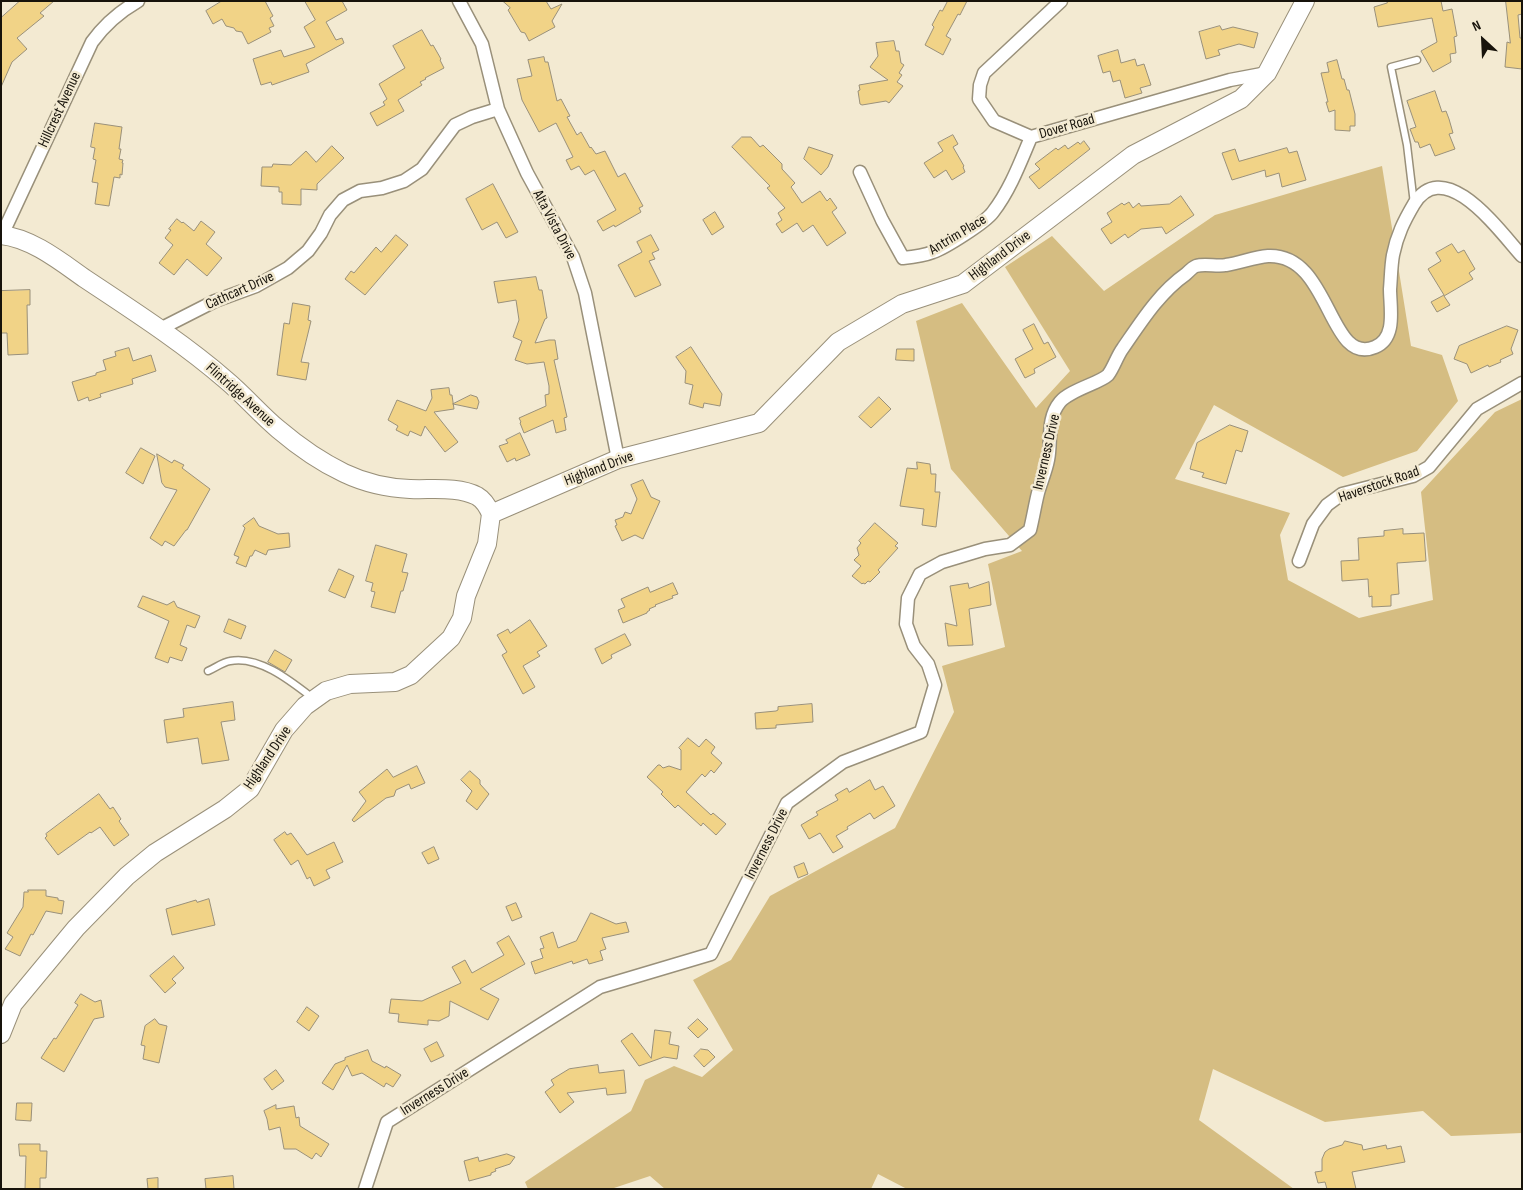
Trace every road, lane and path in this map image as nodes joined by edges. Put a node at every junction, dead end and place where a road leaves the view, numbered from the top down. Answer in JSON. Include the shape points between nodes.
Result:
{"nodes":[{"id":1,"x":138,"y":1,"type":"edge"},
{"id":2,"x":459,"y":1,"type":"edge"},
{"id":3,"x":1061,"y":1,"type":"edge"},
{"id":4,"x":1304,"y":1,"type":"edge"},
{"id":5,"x":1417,"y":60,"type":"dead end"},
{"id":6,"x":1267,"y":73,"type":"junction"},
{"id":7,"x":498,"y":109,"type":"junction"},
{"id":8,"x":1032,"y":137,"type":"junction"},
{"id":9,"x":860,"y":172,"type":"dead end"},
{"id":10,"x":1414,"y":204,"type":"junction"},
{"id":11,"x":2,"y":235,"type":"edge"},
{"id":12,"x":1522,"y":256,"type":"edge"},
{"id":13,"x":160,"y":329,"type":"junction"},
{"id":14,"x":1522,"y":383,"type":"edge"},
{"id":15,"x":618,"y":459,"type":"junction"},
{"id":16,"x":491,"y":514,"type":"junction"},
{"id":17,"x":1299,"y":561,"type":"dead end"},
{"id":18,"x":208,"y":671,"type":"dead end"},
{"id":19,"x":314,"y":700,"type":"junction"},
{"id":20,"x":1,"y":1034,"type":"edge"},
{"id":21,"x":366,"y":1189,"type":"edge"}],
"edges":[{"from":1,"to":11,"type":"street","name":"Hillcrest Avenue","via":[[102,28],[92,42]]},
{"from":2,"to":7,"type":"street","name":"Alta Vista Drive","via":[[482,44]]},
{"from":3,"to":8,"type":"street","name":"Dover Road","via":[[984,73],[980,85],[979,99],[994,122]]},
{"from":4,"to":6,"type":"street","name":"Highland Drive"},
{"from":5,"to":10,"type":"lane","via":[[1391,67],[1407,145]]},
{"from":6,"to":8,"type":"street","name":"Dover Road","via":[[1230,80]]},
{"from":6,"to":15,"type":"street","name":"Highland Drive","via":[[1241,99],[1133,155],[963,284],[902,304],[838,342],[759,422]]},
{"from":7,"to":13,"type":"street","name":"Cathcart Drive","via":[[455,125],[422,169],[404,181],[360,191],[342,200],[308,251],[288,268]]},
{"from":7,"to":15,"type":"street","name":"Alta Vista Drive","via":[[527,173],[573,257],[585,293]]},
{"from":8,"to":9,"type":"street","name":"Antrim Place","via":[[1013,180],[992,214],[933,252],[918,256],[903,258]]},
{"from":10,"to":12,"type":"street","name":"Inverness Drive","via":[[1418,197],[1432,189],[1448,188],[1466,197]]},
{"from":10,"to":21,"type":"street","name":"Inverness Drive","via":[[1401,226],[1393,255],[1387,336],[1377,346],[1366,350],[1353,347],[1342,336],[1315,283],[1298,265],[1283,257],[1267,256],[1223,266],[1196,266],[1179,278],[1157,300],[1107,376],[1060,402],[1048,436],[1048,459],[1030,530],[1010,545],[942,562],[920,574],[908,598],[906,624],[914,646],[928,664],[935,685],[921,732],[843,762],[787,803],[711,954],[600,987],[387,1122]]},
{"from":11,"to":13,"type":"street","name":"Flintridge Avenue","via":[[14,236],[38,248]]},
{"from":13,"to":16,"type":"street","name":"Flintridge Avenue","via":[[225,379],[305,450],[344,473],[376,485],[461,491],[478,496]]},
{"from":14,"to":17,"type":"street","name":"Haverstock Road","via":[[1477,409],[1429,467],[1413,476],[1342,494],[1327,505],[1312,524]]},
{"from":15,"to":16,"type":"street","name":"Highland Drive"},
{"from":16,"to":19,"type":"street","name":"Highland Drive","via":[[487,544],[466,596],[462,618],[451,638],[412,675],[395,682],[350,684],[326,691]]},
{"from":18,"to":19,"type":"lane","via":[[228,661],[260,664],[289,679]]},
{"from":19,"to":20,"type":"street","name":"Highland Drive","via":[[284,730],[250,789],[225,809],[155,853],[76,928],[13,1004]]}]}
